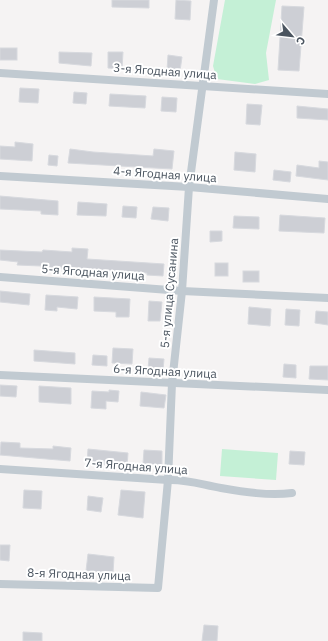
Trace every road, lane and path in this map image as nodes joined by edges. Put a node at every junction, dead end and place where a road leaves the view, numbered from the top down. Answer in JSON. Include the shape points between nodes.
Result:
{"nodes":[{"id":1,"x":214,"y":0,"type":"edge"},
{"id":2,"x":0,"y":73,"type":"edge"},
{"id":3,"x":202,"y":86,"type":"junction"},
{"id":4,"x":328,"y":94,"type":"edge"},
{"id":5,"x":0,"y":176,"type":"edge"},
{"id":6,"x":189,"y":187,"type":"junction"},
{"id":7,"x":328,"y":199,"type":"edge"},
{"id":8,"x":0,"y":277,"type":"edge"},
{"id":9,"x":182,"y":291,"type":"junction"},
{"id":10,"x":328,"y":298,"type":"edge"},
{"id":11,"x":0,"y":375,"type":"edge"},
{"id":12,"x":172,"y":383,"type":"junction"},
{"id":13,"x":328,"y":390,"type":"edge"},
{"id":14,"x":0,"y":469,"type":"edge"},
{"id":15,"x":168,"y":480,"type":"junction"},
{"id":16,"x":292,"y":493,"type":"dead end"},
{"id":17,"x":0,"y":584,"type":"edge"},
{"id":18,"x":158,"y":588,"type":"joint"}],
"edges":[{"from":1,"to":3,"type":"street","name":"5-я улица Сусанина"},
{"from":2,"to":3,"type":"street","name":"3-я Ягодная улица"},
{"from":3,"to":4,"type":"street","name":"3-я Ягодная улица"},
{"from":3,"to":6,"type":"street","name":"5-я улица Сусанина"},
{"from":5,"to":6,"type":"street","name":"4-я Ягодная улица"},
{"from":6,"to":7,"type":"street","name":"4-я Ягодная улица"},
{"from":6,"to":9,"type":"street","name":"5-я улица Сусанина"},
{"from":8,"to":9,"type":"street","name":"5-я Ягодная улица"},
{"from":9,"to":10,"type":"street","name":"5-я Ягодная улица"},
{"from":9,"to":12,"type":"street","name":"5-я улица Сусанина"},
{"from":11,"to":12,"type":"street","name":"6-я Ягодная улица"},
{"from":12,"to":13,"type":"street","name":"6-я Ягодная улица"},
{"from":12,"to":15,"type":"street","name":"5-я улица Сусанина"},
{"from":14,"to":15,"type":"street","name":"7-я Ягодная улица"},
{"from":15,"to":16,"type":"street","name":"7-я Ягодная улица","via":[[183,479],[220,488],[276,495]]},
{"from":15,"to":18,"type":"street","name":"5-я улица Сусанина"},
{"from":17,"to":18,"type":"street","name":"8-я Ягодная улица"}]}
